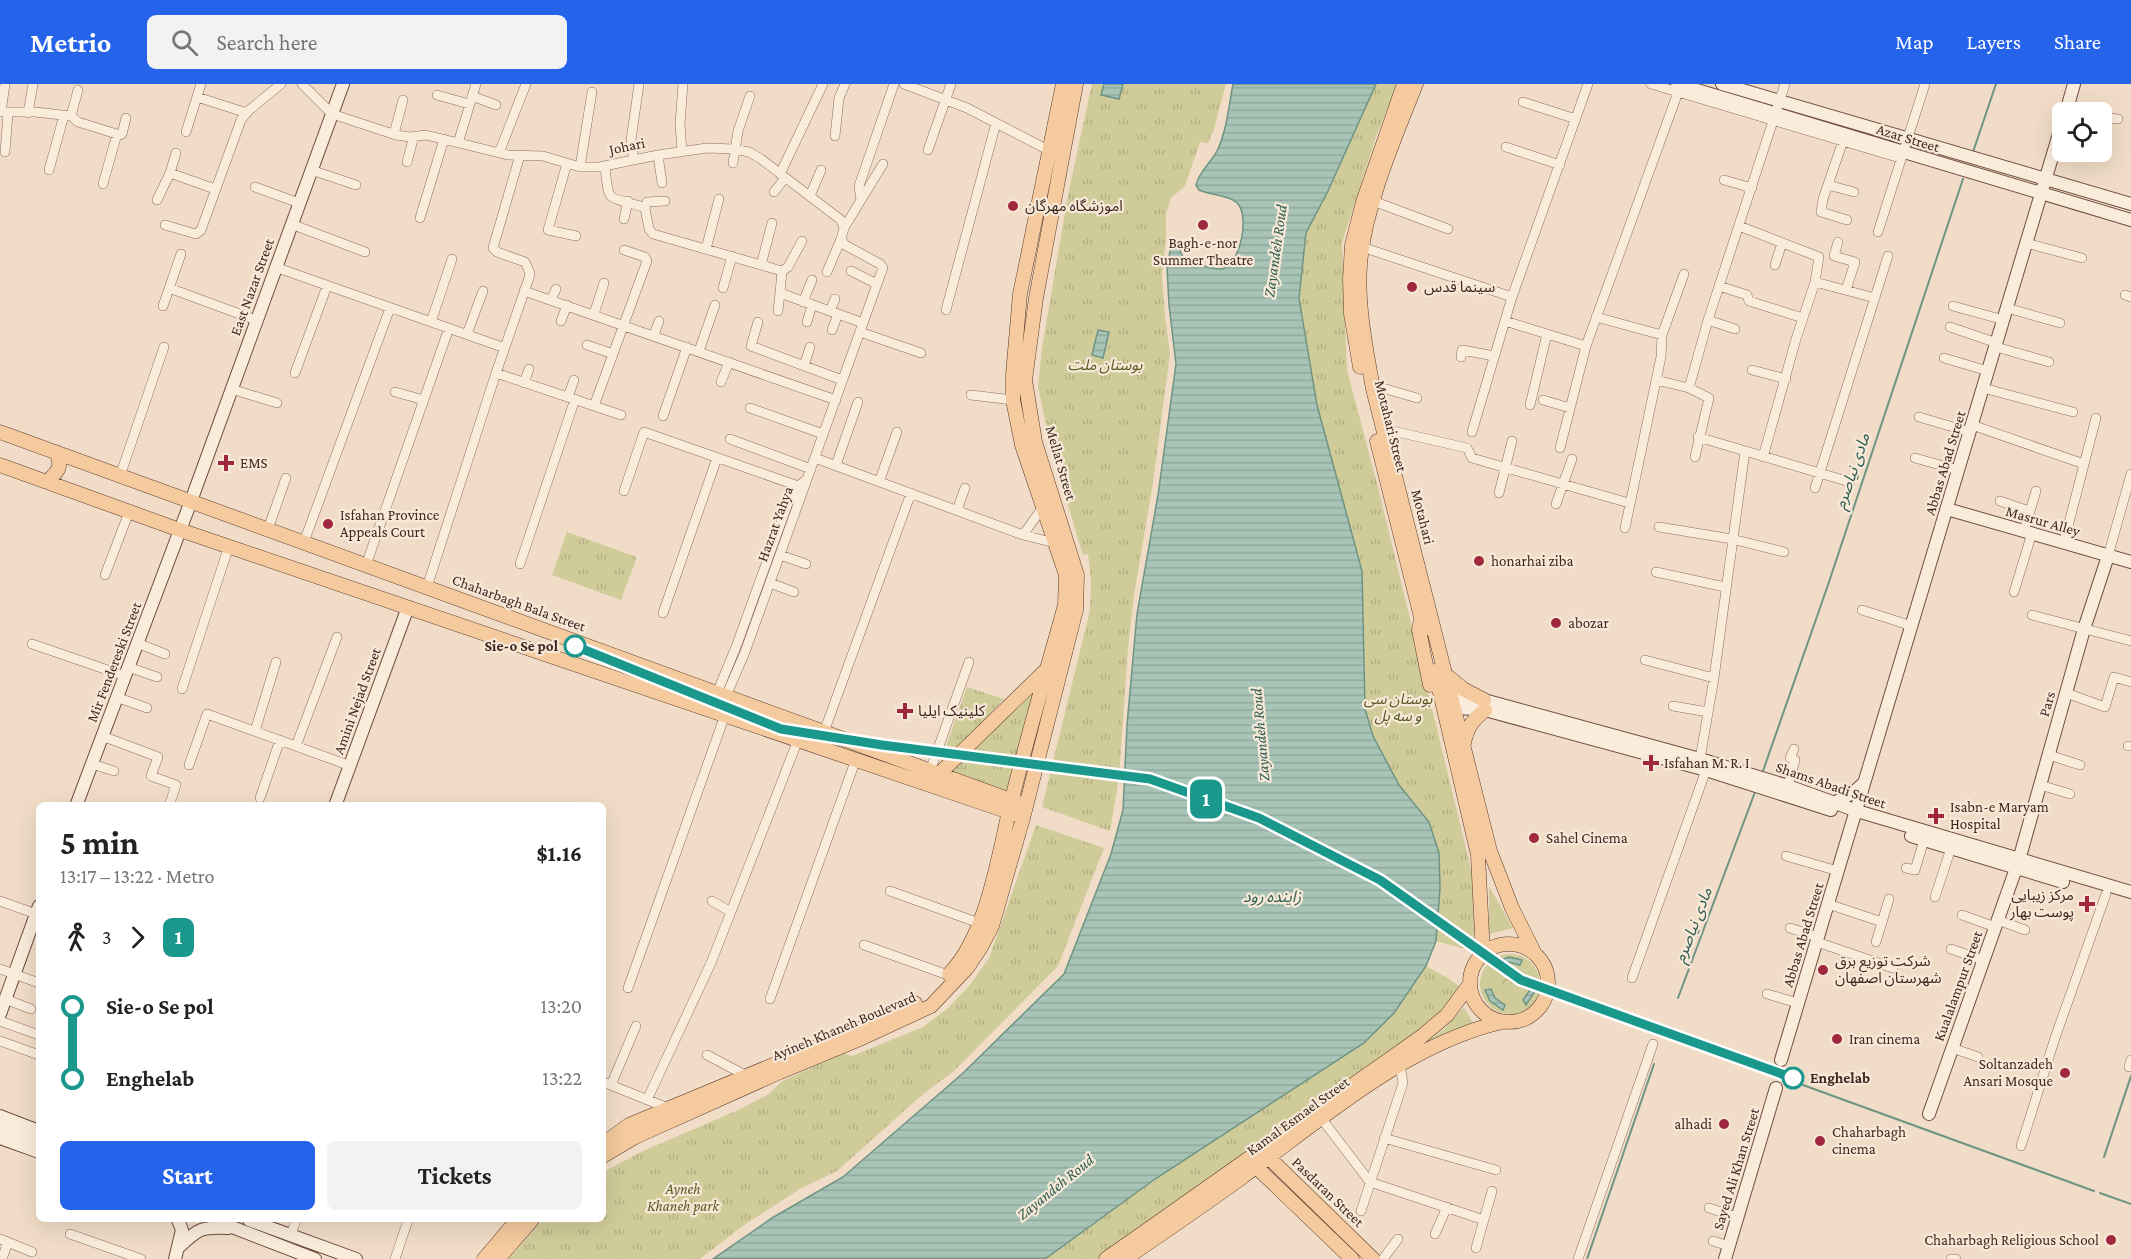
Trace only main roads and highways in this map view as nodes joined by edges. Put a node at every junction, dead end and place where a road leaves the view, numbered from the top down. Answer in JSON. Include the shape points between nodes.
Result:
{"nodes":[{"id":1,"x":343,"y":84,"type":"edge"},
{"id":2,"x":1063,"y":84,"type":"edge"},
{"id":3,"x":1076,"y":84,"type":"edge"},
{"id":4,"x":1404,"y":84,"type":"edge"},
{"id":5,"x":1416,"y":84,"type":"edge"},
{"id":6,"x":2074,"y":84,"type":"edge"},
{"id":7,"x":1729,"y":85,"type":"edge"},
{"id":8,"x":1679,"y":86,"type":"edge"},
{"id":9,"x":2069,"y":102,"type":"edge"},
{"id":10,"x":1960,"y":154,"type":"junction"},
{"id":11,"x":2052,"y":158,"type":"edge"},
{"id":12,"x":1956,"y":169,"type":"junction"},
{"id":13,"x":2046,"y":179,"type":"junction"},
{"id":14,"x":2042,"y":193,"type":"junction"},
{"id":15,"x":2131,"y":204,"type":"edge"},
{"id":16,"x":2131,"y":220,"type":"edge"},
{"id":17,"x":0,"y":432,"type":"edge"},
{"id":18,"x":56,"y":452,"type":"junction"},
{"id":19,"x":0,"y":465,"type":"edge"},
{"id":20,"x":46,"y":482,"type":"junction"},
{"id":21,"x":191,"y":501,"type":"junction"},
{"id":22,"x":1947,"y":508,"type":"junction"},
{"id":23,"x":180,"y":530,"type":"junction"},
{"id":24,"x":2108,"y":556,"type":"junction"},
{"id":25,"x":2131,"y":562,"type":"edge"},
{"id":26,"x":366,"y":565,"type":"junction"},
{"id":27,"x":352,"y":588,"type":"junction"},
{"id":28,"x":466,"y":601,"type":"junction"},
{"id":29,"x":408,"y":607,"type":"junction"},
{"id":30,"x":1421,"y":617,"type":"junction"},
{"id":31,"x":460,"y":624,"type":"junction"},
{"id":32,"x":1047,"y":668,"type":"junction"},
{"id":33,"x":1445,"y":674,"type":"junction"},
{"id":34,"x":1447,"y":701,"type":"junction"},
{"id":35,"x":751,"y":705,"type":"junction"},
{"id":36,"x":1485,"y":705,"type":"junction"},
{"id":37,"x":768,"y":712,"type":"junction"},
{"id":38,"x":744,"y":720,"type":"junction"},
{"id":39,"x":762,"y":728,"type":"junction"},
{"id":40,"x":1464,"y":748,"type":"junction"},
{"id":41,"x":1703,"y":764,"type":"junction"},
{"id":42,"x":934,"y":772,"type":"junction"},
{"id":43,"x":1865,"y":783,"type":"junction"},
{"id":44,"x":78,"y":802,"type":"edge"},
{"id":45,"x":336,"y":802,"type":"edge"},
{"id":46,"x":1834,"y":803,"type":"junction"},
{"id":47,"x":1010,"y":806,"type":"junction"},
{"id":48,"x":995,"y":807,"type":"junction"},
{"id":49,"x":1025,"y":811,"type":"junction"},
{"id":50,"x":1856,"y":814,"type":"junction"},
{"id":51,"x":1005,"y":829,"type":"junction"},
{"id":52,"x":2017,"y":864,"type":"junction"},
{"id":53,"x":1480,"y":879,"type":"junction"},
{"id":54,"x":2131,"y":892,"type":"edge"},
{"id":55,"x":2131,"y":901,"type":"edge"},
{"id":56,"x":36,"y":917,"type":"edge"},
{"id":57,"x":1534,"y":952,"type":"junction"},
{"id":58,"x":1483,"y":954,"type":"junction"},
{"id":59,"x":1470,"y":984,"type":"junction"},
{"id":60,"x":0,"y":1014,"type":"edge"},
{"id":61,"x":1502,"y":1022,"type":"junction"},
{"id":62,"x":1781,"y":1060,"type":"dead end"},
{"id":63,"x":1776,"y":1088,"type":"dead end"},
{"id":64,"x":1929,"y":1114,"type":"dead end"},
{"id":65,"x":0,"y":1116,"type":"edge"},
{"id":66,"x":0,"y":1126,"type":"edge"},
{"id":67,"x":36,"y":1130,"type":"edge"},
{"id":68,"x":0,"y":1138,"type":"edge"},
{"id":69,"x":1293,"y":1138,"type":"junction"},
{"id":70,"x":606,"y":1139,"type":"edge"},
{"id":71,"x":36,"y":1140,"type":"edge"},
{"id":72,"x":0,"y":1143,"type":"edge"},
{"id":73,"x":36,"y":1151,"type":"edge"},
{"id":74,"x":1264,"y":1153,"type":"junction"},
{"id":75,"x":606,"y":1154,"type":"edge"},
{"id":76,"x":36,"y":1156,"type":"edge"},
{"id":77,"x":1252,"y":1162,"type":"junction"},
{"id":78,"x":1238,"y":1174,"type":"junction"},
{"id":79,"x":1298,"y":1186,"type":"junction"},
{"id":80,"x":1278,"y":1189,"type":"junction"},
{"id":81,"x":1292,"y":1202,"type":"junction"},
{"id":82,"x":179,"y":1222,"type":"edge"},
{"id":83,"x":209,"y":1222,"type":"edge"},
{"id":84,"x":218,"y":1222,"type":"edge"},
{"id":85,"x":255,"y":1222,"type":"edge"},
{"id":86,"x":516,"y":1222,"type":"edge"},
{"id":87,"x":530,"y":1222,"type":"edge"},
{"id":88,"x":234,"y":1229,"type":"junction"},
{"id":89,"x":177,"y":1253,"type":"edge"},
{"id":90,"x":1124,"y":1257,"type":"edge"},
{"id":91,"x":315,"y":1259,"type":"edge"},
{"id":92,"x":356,"y":1259,"type":"edge"},
{"id":93,"x":484,"y":1259,"type":"edge"},
{"id":94,"x":498,"y":1259,"type":"edge"},
{"id":95,"x":1106,"y":1259,"type":"edge"},
{"id":96,"x":1352,"y":1259,"type":"edge"},
{"id":97,"x":1372,"y":1259,"type":"edge"},
{"id":98,"x":1725,"y":1259,"type":"edge"}],
"edges":[{"from":1,"to":21,"type":"main road","name":"East Nazar Street"},
{"from":2,"to":32,"type":"main road","name":"Mellat Street","via":[[1020,294],[1013,374],[1022,445],[1066,575],[1065,605]]},
{"from":3,"to":49,"type":"main road","name":"Mellat Street","via":[[1036,298],[1025,380],[1035,442],[1077,575],[1076,609]]},
{"from":4,"to":30,"type":"main road","name":"Motahari Street","via":[[1352,244],[1351,314],[1360,370]]},
{"from":5,"to":33,"type":"main road","name":"Motahari","via":[[1373,201],[1362,248],[1360,299],[1372,385]]},
{"from":6,"to":9,"type":"main road"},
{"from":7,"to":10,"type":"main road","name":"Azar Street"},
{"from":8,"to":12,"type":"main road","name":"Azar Street"},
{"from":10,"to":12,"type":"main road"},
{"from":10,"to":13,"type":"main road","name":"Azar Street"},
{"from":11,"to":13,"type":"main road","name":"Abbas Abad Street"},
{"from":12,"to":14,"type":"main road","name":"Azar Street"},
{"from":13,"to":14,"type":"main road","name":"Abbas Abad Street"},
{"from":13,"to":15,"type":"main road","name":"Azar Street"},
{"from":14,"to":16,"type":"main road","name":"Azar Street"},
{"from":14,"to":22,"type":"main road","name":"Abbas Abad Street"},
{"from":17,"to":18,"type":"main road","name":"Chaharbagh Bala Street"},
{"from":18,"to":20,"type":"main road","via":[[58,471]]},
{"from":18,"to":21,"type":"main road","name":"Chaharbagh Bala Street"},
{"from":19,"to":20,"type":"main road","name":"Chaharbagh Bala Street"},
{"from":20,"to":23,"type":"main road","name":"Chaharbagh Bala Street"},
{"from":21,"to":23,"type":"main road","name":"Mir Fendereski Street"},
{"from":21,"to":26,"type":"main road","name":"Chaharbagh Bala Street"},
{"from":22,"to":24,"type":"main road","name":"Masrur Alley"},
{"from":22,"to":43,"type":"main road","name":"Abbas Abad Street"},
{"from":23,"to":27,"type":"main road","name":"Chaharbagh Bala Street"},
{"from":23,"to":44,"type":"main road","name":"Mir Fendereski Street"},
{"from":24,"to":25,"type":"main road","name":"Masrur Alley"},
{"from":24,"to":52,"type":"main road","name":"Pars"},
{"from":26,"to":27,"type":"main road","via":[[355,570],[350,579]]},
{"from":26,"to":28,"type":"main road","name":"Chaharbagh Bala Street"},
{"from":27,"to":29,"type":"main road","name":"Chaharbagh Bala Street"},
{"from":28,"to":31,"type":"main road","via":[[470,616]]},
{"from":28,"to":35,"type":"main road","name":"Chaharbagh Bala Street"},
{"from":29,"to":31,"type":"main road","name":"Chaharbagh Bala Street"},
{"from":29,"to":45,"type":"main road","name":"Amini Nejad Street"},
{"from":30,"to":34,"type":"main road","name":"Motahari Street"},
{"from":30,"to":53,"type":"main road","via":[[1422,653],[1471,858]]},
{"from":31,"to":38,"type":"main road","name":"Chaharbagh Bala Street"},
{"from":32,"to":42,"type":"main road"},
{"from":32,"to":47,"type":"main road","name":"Mellat Street"},
{"from":33,"to":34,"type":"main road","name":"Motahari"},
{"from":33,"to":36,"type":"main road"},
{"from":34,"to":36,"type":"main road","name":"Shams Abadi Street"},
{"from":34,"to":40,"type":"main road","name":"Motahari"},
{"from":34,"to":53,"type":"main road","name":"Motahari Street"},
{"from":35,"to":37,"type":"main road","name":"Chaharbagh Bala Street"},
{"from":35,"to":38,"type":"main road","via":[[752,714]]},
{"from":36,"to":40,"type":"main road","via":[[1466,731]]},
{"from":36,"to":41,"type":"main road","name":"Shams Abadi Street"},
{"from":37,"to":39,"type":"main road","via":[[760,720]]},
{"from":37,"to":42,"type":"main road","name":"Chaharbagh Bala Street"},
{"from":38,"to":39,"type":"main road","name":"Chaharbagh Bala Street"},
{"from":39,"to":48,"type":"main road","name":"Chaharbagh Bala Street"},
{"from":40,"to":57,"type":"main road","name":"Motahari","via":[[1490,851]]},
{"from":41,"to":46,"type":"main road","name":"Shams Abadi Street","via":[[1788,786]]},
{"from":41,"to":50,"type":"main road","name":"Shams Abadi Street"},
{"from":42,"to":47,"type":"main road","name":"Chaharbagh Bala Street"},
{"from":43,"to":46,"type":"main road"},
{"from":43,"to":50,"type":"main road","name":"Abbas Abad Street"},
{"from":46,"to":50,"type":"main road","name":"Shams Abadi Street"},
{"from":47,"to":48,"type":"main road","name":"Chaharbagh Bala Street"},
{"from":47,"to":49,"type":"main road","name":"Chaharbagh Bala Street"},
{"from":47,"to":51,"type":"main road","name":"Ayineh Khaneh Boulevard"},
{"from":48,"to":51,"type":"main road"},
{"from":49,"to":75,"type":"main road","name":"Ayineh Khaneh Boulevard","via":[[992,926],[967,968],[931,1006],[635,1137]]},
{"from":50,"to":52,"type":"main road","name":"Shams Abadi Street"},
{"from":50,"to":52,"type":"main road","name":"Shams Abadi Street","via":[[1924,840]]},
{"from":50,"to":62,"type":"main road","name":"Abbas Abad Street"},
{"from":51,"to":70,"type":"main road","name":"Ayineh Khaneh Boulevard","via":[[979,923],[959,964],[925,998],[629,1125]]},
{"from":52,"to":54,"type":"main road","name":"Shams Abadi Street"},
{"from":52,"to":55,"type":"main road","name":"Shams Abadi Street"},
{"from":52,"to":64,"type":"main road","name":"Kualalampur Street"},
{"from":53,"to":58,"type":"main road","name":"Motahari Street"},
{"from":56,"to":60,"type":"main road"},
{"from":57,"to":58,"type":"main road","via":[[1511,944],[1498,945]]},
{"from":57,"to":61,"type":"main road","via":[[1547,972],[1546,997],[1538,1010],[1524,1020]]},
{"from":58,"to":59,"type":"main road","via":[[1473,968]]},
{"from":59,"to":61,"type":"main road","via":[[1479,1009]]},
{"from":59,"to":74,"type":"main road","via":[[1437,1025]]},
{"from":61,"to":69,"type":"main road","name":"Kamal Esmael Street","via":[[1438,1044],[1400,1065]]},
{"from":63,"to":98,"type":"main road","name":"Sayed Ali Khan Street"},
{"from":65,"to":67,"type":"main road"},
{"from":66,"to":71,"type":"main road"},
{"from":68,"to":73,"type":"main road"},
{"from":69,"to":74,"type":"main road","name":"Kamal Esmael Street"},
{"from":69,"to":79,"type":"main road","via":[[1287,1168]]},
{"from":72,"to":76,"type":"main road"},
{"from":74,"to":77,"type":"main road","name":"Kamal Esmael Street"},
{"from":74,"to":79,"type":"main road","name":"Pasdaran Street"},
{"from":77,"to":78,"type":"main road","name":"Kamal Esmael Street"},
{"from":77,"to":80,"type":"main road"},
{"from":78,"to":80,"type":"main road"},
{"from":78,"to":90,"type":"main road","name":"Kamal Esmael Street"},
{"from":79,"to":81,"type":"main road"},
{"from":79,"to":97,"type":"main road","name":"Pasdaran Street"},
{"from":80,"to":81,"type":"main road"},
{"from":81,"to":96,"type":"main road"},
{"from":82,"to":89,"type":"main road","via":[[182,1230]]},
{"from":83,"to":88,"type":"main road"},
{"from":84,"to":88,"type":"main road"},
{"from":85,"to":92,"type":"main road"},
{"from":86,"to":93,"type":"main road"},
{"from":87,"to":94,"type":"main road"},
{"from":88,"to":89,"type":"main road","via":[[198,1230]]},
{"from":88,"to":91,"type":"main road"},
{"from":90,"to":95,"type":"main road","name":"Kamal Esmael Street"}]}
